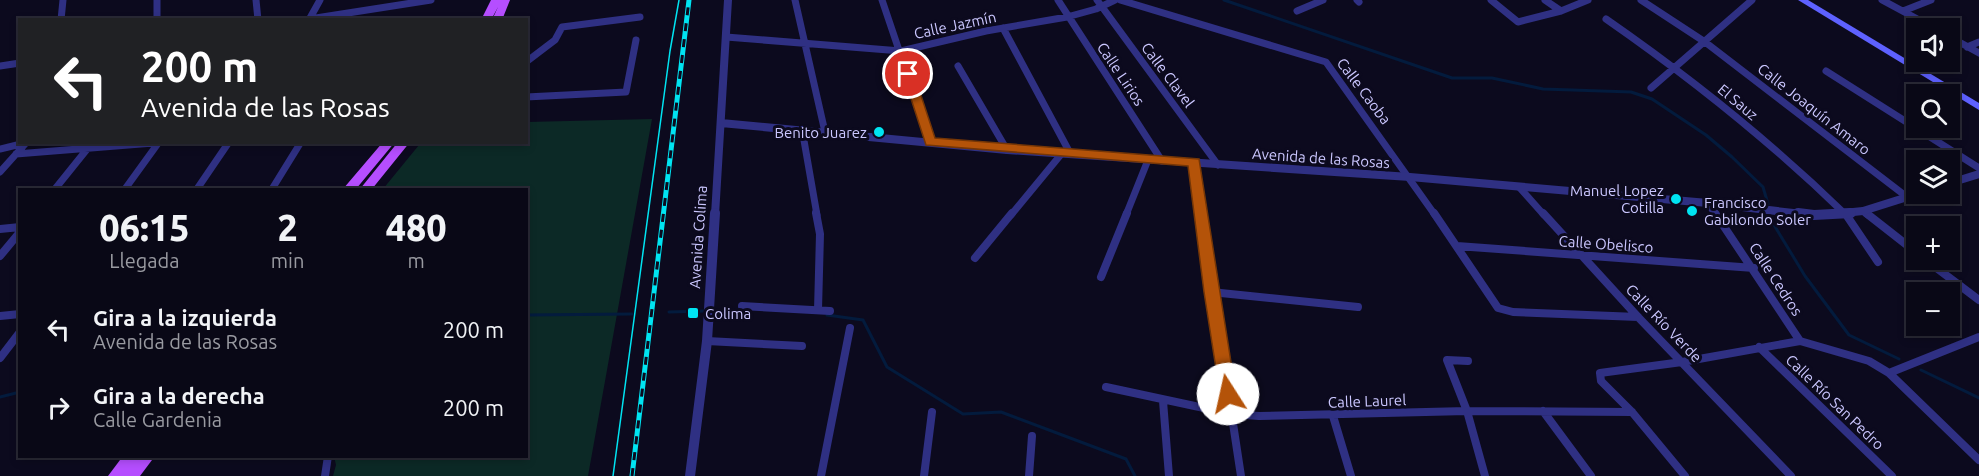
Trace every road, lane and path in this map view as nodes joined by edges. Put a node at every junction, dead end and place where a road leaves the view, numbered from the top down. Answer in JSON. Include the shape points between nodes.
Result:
{"nodes":[{"id":1,"x":63,"y":0,"type":"edge"},
{"id":2,"x":157,"y":0,"type":"edge"},
{"id":3,"x":256,"y":0,"type":"edge"},
{"id":4,"x":320,"y":0,"type":"edge"},
{"id":5,"x":431,"y":0,"type":"edge"},
{"id":6,"x":496,"y":0,"type":"edge"},
{"id":7,"x":505,"y":0,"type":"edge"},
{"id":8,"x":728,"y":0,"type":"edge"},
{"id":9,"x":795,"y":0,"type":"edge"},
{"id":10,"x":882,"y":0,"type":"edge"},
{"id":11,"x":1058,"y":0,"type":"edge"},
{"id":12,"x":1115,"y":0,"type":"edge"},
{"id":13,"x":1120,"y":0,"type":"edge"},
{"id":14,"x":1323,"y":0,"type":"edge"},
{"id":15,"x":1491,"y":0,"type":"edge"},
{"id":16,"x":1545,"y":0,"type":"edge"},
{"id":17,"x":1588,"y":0,"type":"edge"},
{"id":18,"x":1641,"y":0,"type":"edge"},
{"id":19,"x":1752,"y":0,"type":"edge"},
{"id":20,"x":1794,"y":0,"type":"edge"},
{"id":21,"x":1802,"y":0,"type":"edge"},
{"id":22,"x":1882,"y":0,"type":"edge"},
{"id":23,"x":1931,"y":0,"type":"edge"},
{"id":24,"x":1098,"y":3,"type":"edge"},
{"id":25,"x":1575,"y":3,"type":"edge"},
{"id":26,"x":1561,"y":10,"type":"junction"},
{"id":27,"x":1297,"y":11,"type":"dead end"},
{"id":28,"x":1903,"y":11,"type":"junction"},
{"id":29,"x":640,"y":17,"type":"dead end"},
{"id":30,"x":1066,"y":17,"type":"junction"},
{"id":31,"x":62,"y":18,"type":"edge"},
{"id":32,"x":157,"y":18,"type":"edge"},
{"id":33,"x":258,"y":18,"type":"edge"},
{"id":34,"x":307,"y":18,"type":"edge"},
{"id":35,"x":313,"y":18,"type":"edge"},
{"id":36,"x":487,"y":18,"type":"edge"},
{"id":37,"x":498,"y":18,"type":"edge"},
{"id":38,"x":1916,"y":18,"type":"edge"},
{"id":39,"x":1606,"y":20,"type":"dead end"},
{"id":40,"x":1004,"y":28,"type":"junction"},
{"id":41,"x":726,"y":37,"type":"junction"},
{"id":42,"x":636,"y":40,"type":"dead end"},
{"id":43,"x":805,"y":42,"type":"junction"},
{"id":44,"x":1705,"y":42,"type":"junction"},
{"id":45,"x":1979,"y":42,"type":"edge"},
{"id":46,"x":1960,"y":43,"type":"edge"},
{"id":47,"x":1967,"y":47,"type":"junction"},
{"id":48,"x":901,"y":51,"type":"junction"},
{"id":49,"x":1979,"y":53,"type":"edge"},
{"id":50,"x":528,"y":60,"type":"edge"},
{"id":51,"x":18,"y":63,"type":"edge"},
{"id":52,"x":0,"y":66,"type":"edge"},
{"id":53,"x":958,"y":66,"type":"dead end"},
{"id":54,"x":1676,"y":68,"type":"junction"},
{"id":55,"x":1826,"y":71,"type":"dead end"},
{"id":56,"x":1931,"y":84,"type":"edge"},
{"id":57,"x":1651,"y":88,"type":"dead end"},
{"id":58,"x":528,"y":97,"type":"edge"},
{"id":59,"x":1960,"y":102,"type":"edge"},
{"id":60,"x":1979,"y":107,"type":"edge"},
{"id":61,"x":1979,"y":113,"type":"edge"},
{"id":62,"x":721,"y":123,"type":"junction"},
{"id":63,"x":802,"y":129,"type":"junction"},
{"id":64,"x":825,"y":132,"type":"junction"},
{"id":65,"x":930,"y":142,"type":"junction"},
{"id":66,"x":22,"y":144,"type":"edge"},
{"id":67,"x":25,"y":144,"type":"edge"},
{"id":68,"x":145,"y":144,"type":"edge"},
{"id":69,"x":158,"y":144,"type":"edge"},
{"id":70,"x":228,"y":144,"type":"edge"},
{"id":71,"x":300,"y":144,"type":"edge"},
{"id":72,"x":388,"y":144,"type":"edge"},
{"id":73,"x":403,"y":144,"type":"edge"},
{"id":74,"x":88,"y":148,"type":"junction"},
{"id":75,"x":0,"y":149,"type":"edge"},
{"id":76,"x":1007,"y":150,"type":"junction"},
{"id":77,"x":1066,"y":153,"type":"junction"},
{"id":78,"x":16,"y":154,"type":"junction"},
{"id":79,"x":1148,"y":160,"type":"junction"},
{"id":80,"x":1162,"y":161,"type":"junction"},
{"id":81,"x":1194,"y":162,"type":"junction"},
{"id":82,"x":1218,"y":165,"type":"junction"},
{"id":83,"x":1979,"y":168,"type":"edge"},
{"id":84,"x":0,"y":172,"type":"edge"},
{"id":85,"x":1979,"y":174,"type":"edge"},
{"id":86,"x":1410,"y":177,"type":"junction"},
{"id":87,"x":1960,"y":180,"type":"edge"},
{"id":88,"x":1519,"y":187,"type":"junction"},
{"id":89,"x":56,"y":188,"type":"edge"},
{"id":90,"x":126,"y":188,"type":"edge"},
{"id":91,"x":198,"y":188,"type":"edge"},
{"id":92,"x":273,"y":188,"type":"edge"},
{"id":93,"x":349,"y":188,"type":"edge"},
{"id":94,"x":367,"y":188,"type":"edge"},
{"id":95,"x":1906,"y":196,"type":"edge"},
{"id":96,"x":1906,"y":197,"type":"edge"},
{"id":97,"x":1708,"y":203,"type":"junction"},
{"id":98,"x":1863,"y":211,"type":"junction"},
{"id":99,"x":1846,"y":214,"type":"junction"},
{"id":100,"x":0,"y":229,"type":"edge"},
{"id":101,"x":18,"y":230,"type":"edge"},
{"id":102,"x":18,"y":233,"type":"edge"},
{"id":103,"x":1906,"y":244,"type":"edge"},
{"id":104,"x":1457,"y":246,"type":"junction"},
{"id":105,"x":1582,"y":255,"type":"junction"},
{"id":106,"x":0,"y":256,"type":"edge"},
{"id":107,"x":975,"y":258,"type":"dead end"},
{"id":108,"x":1878,"y":262,"type":"dead end"},
{"id":109,"x":1754,"y":268,"type":"junction"},
{"id":110,"x":1939,"y":270,"type":"edge"},
{"id":111,"x":1101,"y":277,"type":"dead end"},
{"id":112,"x":1211,"y":292,"type":"junction"},
{"id":113,"x":1979,"y":300,"type":"edge"},
{"id":114,"x":742,"y":306,"type":"dead end"},
{"id":115,"x":1358,"y":307,"type":"dead end"},
{"id":116,"x":818,"y":310,"type":"junction"},
{"id":117,"x":830,"y":311,"type":"dead end"},
{"id":118,"x":18,"y":314,"type":"edge"},
{"id":119,"x":0,"y":316,"type":"edge"},
{"id":120,"x":1638,"y":317,"type":"junction"},
{"id":121,"x":850,"y":328,"type":"dead end"},
{"id":122,"x":18,"y":335,"type":"edge"},
{"id":123,"x":1975,"y":339,"type":"edge"},
{"id":124,"x":707,"y":341,"type":"junction"},
{"id":125,"x":1800,"y":341,"type":"junction"},
{"id":126,"x":802,"y":346,"type":"dead end"},
{"id":127,"x":1979,"y":346,"type":"edge"},
{"id":128,"x":1759,"y":347,"type":"junction"},
{"id":129,"x":0,"y":358,"type":"edge"},
{"id":130,"x":1468,"y":361,"type":"dead end"},
{"id":131,"x":1682,"y":362,"type":"junction"},
{"id":132,"x":1889,"y":373,"type":"junction"},
{"id":133,"x":1106,"y":387,"type":"dead end"},
{"id":134,"x":1163,"y":401,"type":"junction"},
{"id":135,"x":932,"y":411,"type":"dead end"},
{"id":136,"x":1467,"y":411,"type":"junction"},
{"id":137,"x":1543,"y":411,"type":"junction"},
{"id":138,"x":1632,"y":412,"type":"junction"},
{"id":139,"x":1232,"y":414,"type":"junction"},
{"id":140,"x":1333,"y":416,"type":"junction"},
{"id":141,"x":1032,"y":436,"type":"dead end"},
{"id":142,"x":130,"y":458,"type":"edge"},
{"id":143,"x":146,"y":458,"type":"edge"},
{"id":144,"x":328,"y":458,"type":"edge"},
{"id":145,"x":1979,"y":460,"type":"edge"},
{"id":146,"x":115,"y":476,"type":"edge"},
{"id":147,"x":131,"y":476,"type":"edge"},
{"id":148,"x":325,"y":476,"type":"edge"},
{"id":149,"x":690,"y":476,"type":"edge"},
{"id":150,"x":821,"y":476,"type":"edge"},
{"id":151,"x":924,"y":476,"type":"edge"},
{"id":152,"x":1029,"y":476,"type":"edge"},
{"id":153,"x":1169,"y":476,"type":"edge"},
{"id":154,"x":1241,"y":476,"type":"edge"},
{"id":155,"x":1351,"y":476,"type":"edge"},
{"id":156,"x":1485,"y":476,"type":"edge"},
{"id":157,"x":1591,"y":476,"type":"edge"},
{"id":158,"x":1685,"y":476,"type":"edge"},
{"id":159,"x":1791,"y":476,"type":"edge"},
{"id":160,"x":1892,"y":476,"type":"edge"}],
"edges":[{"from":1,"to":31,"type":"street"},
{"from":2,"to":32,"type":"street"},
{"from":3,"to":33,"type":"street"},
{"from":4,"to":34,"type":"street"},
{"from":5,"to":35,"type":"street"},
{"from":6,"to":36,"type":"main road"},
{"from":7,"to":37,"type":"main road"},
{"from":8,"to":41,"type":"street","name":"Avenida Colima"},
{"from":9,"to":43,"type":"street"},
{"from":10,"to":48,"type":"street"},
{"from":11,"to":30,"type":"street","name":"Calle Lirios"},
{"from":12,"to":24,"type":"street","name":"Calle Jazmín"},
{"from":13,"to":86,"type":"street","name":"Calle Caoba","via":[[1326,62]]},
{"from":14,"to":27,"type":"street"},
{"from":15,"to":26,"type":"street","via":[[1518,22]]},
{"from":16,"to":26,"type":"street"},
{"from":17,"to":25,"type":"street"},
{"from":18,"to":44,"type":"street","name":"Calle Joaquín Amaro"},
{"from":19,"to":44,"type":"street"},
{"from":20,"to":56,"type":"main road"},
{"from":21,"to":60,"type":"main road"},
{"from":22,"to":28,"type":"street"},
{"from":23,"to":28,"type":"street"},
{"from":24,"to":30,"type":"street","name":"Calle Jazmín"},
{"from":24,"to":82,"type":"street","name":"Calle Clavel"},
{"from":25,"to":26,"type":"street"},
{"from":28,"to":38,"type":"street"},
{"from":29,"to":50,"type":"street","via":[[562,27],[555,40]]},
{"from":30,"to":40,"type":"street","name":"Calle Jazmín"},
{"from":30,"to":80,"type":"street","name":"Calle Lirios"},
{"from":39,"to":54,"type":"street","name":"El Sauz"},
{"from":40,"to":48,"type":"street","name":"Calle Jazmín"},
{"from":40,"to":77,"type":"street"},
{"from":41,"to":43,"type":"street","name":"Calle Jazmín"},
{"from":41,"to":62,"type":"street","name":"Avenida Colima"},
{"from":42,"to":58,"type":"street","via":[[626,92]]},
{"from":43,"to":48,"type":"street","name":"Calle Jazmín"},
{"from":43,"to":64,"type":"street"},
{"from":44,"to":54,"type":"street"},
{"from":44,"to":95,"type":"street","name":"Calle Joaquín Amaro"},
{"from":45,"to":47,"type":"street"},
{"from":46,"to":47,"type":"street"},
{"from":47,"to":49,"type":"street"},
{"from":48,"to":65,"type":"street"},
{"from":51,"to":52,"type":"street"},
{"from":53,"to":76,"type":"street"},
{"from":54,"to":57,"type":"street"},
{"from":54,"to":99,"type":"street","name":"El Sauz"},
{"from":55,"to":83,"type":"street"},
{"from":59,"to":61,"type":"main road"},
{"from":62,"to":63,"type":"street","name":"Avenida de las Rosas"},
{"from":62,"to":124,"type":"street","name":"Avenida Colima"},
{"from":63,"to":64,"type":"street","name":"Avenida de las Rosas"},
{"from":63,"to":116,"type":"street","via":[[820,234]]},
{"from":64,"to":65,"type":"street","name":"Avenida de las Rosas"},
{"from":65,"to":76,"type":"street","name":"Avenida de las Rosas"},
{"from":66,"to":75,"type":"street"},
{"from":67,"to":78,"type":"street"},
{"from":68,"to":74,"type":"street"},
{"from":69,"to":90,"type":"street"},
{"from":70,"to":91,"type":"street"},
{"from":71,"to":92,"type":"street"},
{"from":72,"to":93,"type":"main road"},
{"from":73,"to":94,"type":"main road"},
{"from":74,"to":78,"type":"street"},
{"from":74,"to":89,"type":"street"},
{"from":76,"to":77,"type":"street","name":"Avenida de las Rosas"},
{"from":77,"to":79,"type":"street","name":"Avenida de las Rosas"},
{"from":77,"to":107,"type":"street"},
{"from":78,"to":84,"type":"street"},
{"from":79,"to":80,"type":"street","name":"Avenida de las Rosas"},
{"from":79,"to":111,"type":"street"},
{"from":80,"to":81,"type":"street","name":"Avenida de las Rosas"},
{"from":81,"to":82,"type":"street","name":"Avenida de las Rosas"},
{"from":81,"to":112,"type":"street"},
{"from":82,"to":86,"type":"street","name":"Avenida de las Rosas"},
{"from":85,"to":87,"type":"street"},
{"from":86,"to":88,"type":"street","name":"Avenida de las Rosas"},
{"from":86,"to":104,"type":"street","name":"Calle Caoba"},
{"from":88,"to":97,"type":"street","name":"Avenida de las Rosas"},
{"from":88,"to":105,"type":"street","name":"Calle Río Verde"},
{"from":96,"to":98,"type":"street","name":"Avenida de las Rosas"},
{"from":97,"to":99,"type":"street","name":"Avenida de las Rosas","via":[[1814,215]]},
{"from":97,"to":109,"type":"street","name":"Calle Cedros"},
{"from":98,"to":99,"type":"street","name":"Avenida de las Rosas"},
{"from":98,"to":103,"type":"street"},
{"from":99,"to":108,"type":"street","name":"El Sauz"},
{"from":100,"to":101,"type":"street"},
{"from":102,"to":106,"type":"street"},
{"from":104,"to":105,"type":"street","name":"Calle Obelisco"},
{"from":104,"to":120,"type":"street","name":"Calle Caoba","via":[[1492,302],[1505,311]]},
{"from":105,"to":109,"type":"street","name":"Calle Obelisco"},
{"from":105,"to":120,"type":"street","name":"Calle Río Verde"},
{"from":109,"to":125,"type":"street","name":"Calle Cedros"},
{"from":110,"to":113,"type":"street"},
{"from":112,"to":115,"type":"street"},
{"from":112,"to":139,"type":"street"},
{"from":114,"to":116,"type":"street"},
{"from":116,"to":117,"type":"street"},
{"from":118,"to":119,"type":"street"},
{"from":120,"to":131,"type":"street","name":"Calle Río Verde"},
{"from":121,"to":150,"type":"street"},
{"from":122,"to":129,"type":"street"},
{"from":123,"to":127,"type":"street"},
{"from":123,"to":132,"type":"street"},
{"from":124,"to":126,"type":"street"},
{"from":124,"to":149,"type":"street","name":"Avenida Colima"},
{"from":125,"to":128,"type":"street"},
{"from":125,"to":132,"type":"street","via":[[1869,361]]},
{"from":128,"to":131,"type":"street"},
{"from":128,"to":160,"type":"street","name":"Calle Río San Pedro"},
{"from":130,"to":136,"type":"street","via":[[1447,360]]},
{"from":131,"to":138,"type":"street","via":[[1600,373],[1599,377]]},
{"from":131,"to":159,"type":"street","name":"Calle Río Verde"},
{"from":132,"to":145,"type":"street"},
{"from":133,"to":134,"type":"street","name":"Calle Laurel"},
{"from":134,"to":139,"type":"street","name":"Calle Laurel"},
{"from":134,"to":153,"type":"street"},
{"from":135,"to":151,"type":"street"},
{"from":136,"to":137,"type":"street","name":"Calle Laurel"},
{"from":136,"to":140,"type":"street","name":"Calle Laurel"},
{"from":136,"to":156,"type":"street"},
{"from":137,"to":138,"type":"street","name":"Calle Laurel"},
{"from":137,"to":157,"type":"street"},
{"from":138,"to":158,"type":"street"},
{"from":139,"to":140,"type":"street","name":"Calle Laurel"},
{"from":139,"to":154,"type":"street"},
{"from":140,"to":155,"type":"street"},
{"from":141,"to":152,"type":"street"},
{"from":142,"to":146,"type":"main road"},
{"from":143,"to":147,"type":"main road"},
{"from":144,"to":148,"type":"street"}]}
